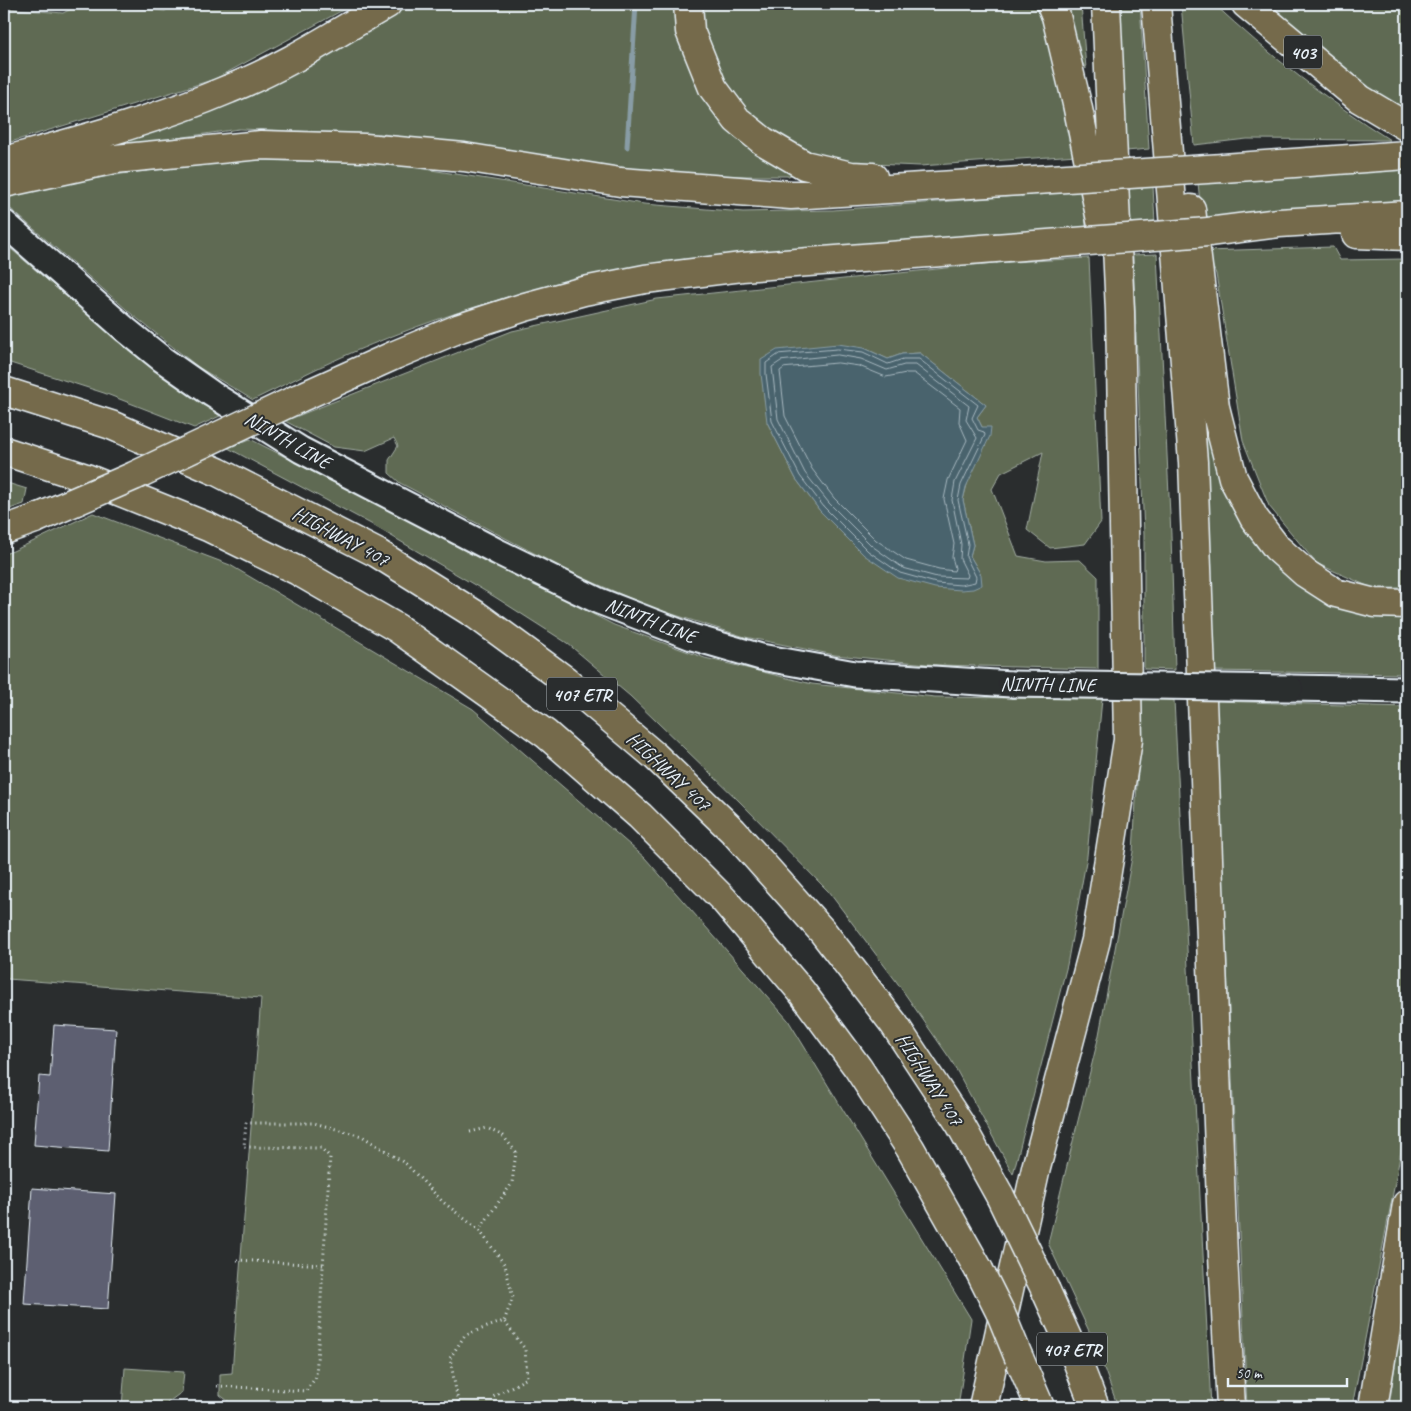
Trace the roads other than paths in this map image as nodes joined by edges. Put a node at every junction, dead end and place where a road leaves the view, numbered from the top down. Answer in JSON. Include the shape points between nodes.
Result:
{"nodes":[{"id":1,"x":387,"y":4,"type":"edge"},
{"id":2,"x":688,"y":4,"type":"edge"},
{"id":3,"x":1051,"y":4,"type":"edge"},
{"id":4,"x":1106,"y":4,"type":"edge"},
{"id":5,"x":1156,"y":4,"type":"edge"},
{"id":6,"x":1246,"y":4,"type":"edge"},
{"id":7,"x":1165,"y":102,"type":"junction"},
{"id":8,"x":1407,"y":127,"type":"edge"},
{"id":9,"x":1407,"y":155,"type":"edge"},
{"id":10,"x":4,"y":161,"type":"edge"},
{"id":11,"x":1020,"y":181,"type":"junction"},
{"id":12,"x":4,"y":183,"type":"edge"},
{"id":13,"x":1407,"y":215,"type":"edge"},
{"id":14,"x":4,"y":223,"type":"edge"},
{"id":15,"x":1271,"y":230,"type":"junction"},
{"id":16,"x":1407,"y":236,"type":"edge"},
{"id":17,"x":1120,"y":312,"type":"junction"},
{"id":18,"x":4,"y":391,"type":"edge"},
{"id":19,"x":4,"y":451,"type":"edge"},
{"id":20,"x":4,"y":530,"type":"edge"},
{"id":21,"x":1407,"y":604,"type":"edge"},
{"id":22,"x":1407,"y":690,"type":"edge"},
{"id":23,"x":1407,"y":1204,"type":"edge"},
{"id":24,"x":984,"y":1407,"type":"edge"},
{"id":25,"x":1040,"y":1407,"type":"edge"},
{"id":26,"x":1095,"y":1407,"type":"edge"},
{"id":27,"x":1231,"y":1407,"type":"edge"},
{"id":28,"x":1373,"y":1407,"type":"edge"}],
"edges":[{"from":1,"to":10,"type":"highway","via":[[284,64],[231,89],[116,130]]},
{"from":2,"to":11,"type":"highway","via":[[690,30],[713,88],[737,120],[804,165],[851,176]]},
{"from":3,"to":17,"type":"highway","via":[[1077,104]]},
{"from":4,"to":17,"type":"highway"},
{"from":5,"to":7,"type":"highway"},
{"from":6,"to":8,"type":"highway","number":"403","via":[[1360,99]]},
{"from":7,"to":21,"type":"highway","via":[[1180,117],[1215,407],[1233,478],[1254,518],[1271,541],[1305,573],[1336,593],[1375,603]]},
{"from":7,"to":27,"type":"highway","via":[[1193,462]]},
{"from":9,"to":11,"type":"highway","bridge":true},
{"from":11,"to":12,"type":"highway","via":[[791,195],[620,182],[464,157],[365,148],[261,144],[115,159]]},
{"from":13,"to":15,"type":"highway"},
{"from":14,"to":22,"type":"main road","name":"NINTH LINE","bridge":true,"via":[[162,359],[301,450],[599,601],[692,637],[762,657],[855,674],[1011,684]]},
{"from":15,"to":16,"type":"highway"},
{"from":15,"to":20,"type":"highway","bridge":true,"via":[[742,267],[645,279],[584,291],[460,328],[395,354],[134,476]]},
{"from":17,"to":24,"type":"highway","via":[[1128,740],[1096,940],[1036,1168]]},
{"from":18,"to":26,"type":"highway","name":"HIGHWAY 407","number":"407 ETR","bridge":true,"via":[[111,425],[218,472],[376,553],[476,615],[565,680],[655,756],[733,831],[823,932],[894,1024],[960,1124],[1000,1196],[1074,1353]]},
{"from":19,"to":25,"type":"highway","number":"407 ETR","bridge":true,"via":[[86,478],[208,527],[298,571],[397,628],[546,734],[640,816],[724,900],[801,991],[858,1068],[910,1148],[979,1270]]},
{"from":23,"to":28,"type":"highway"}]}
